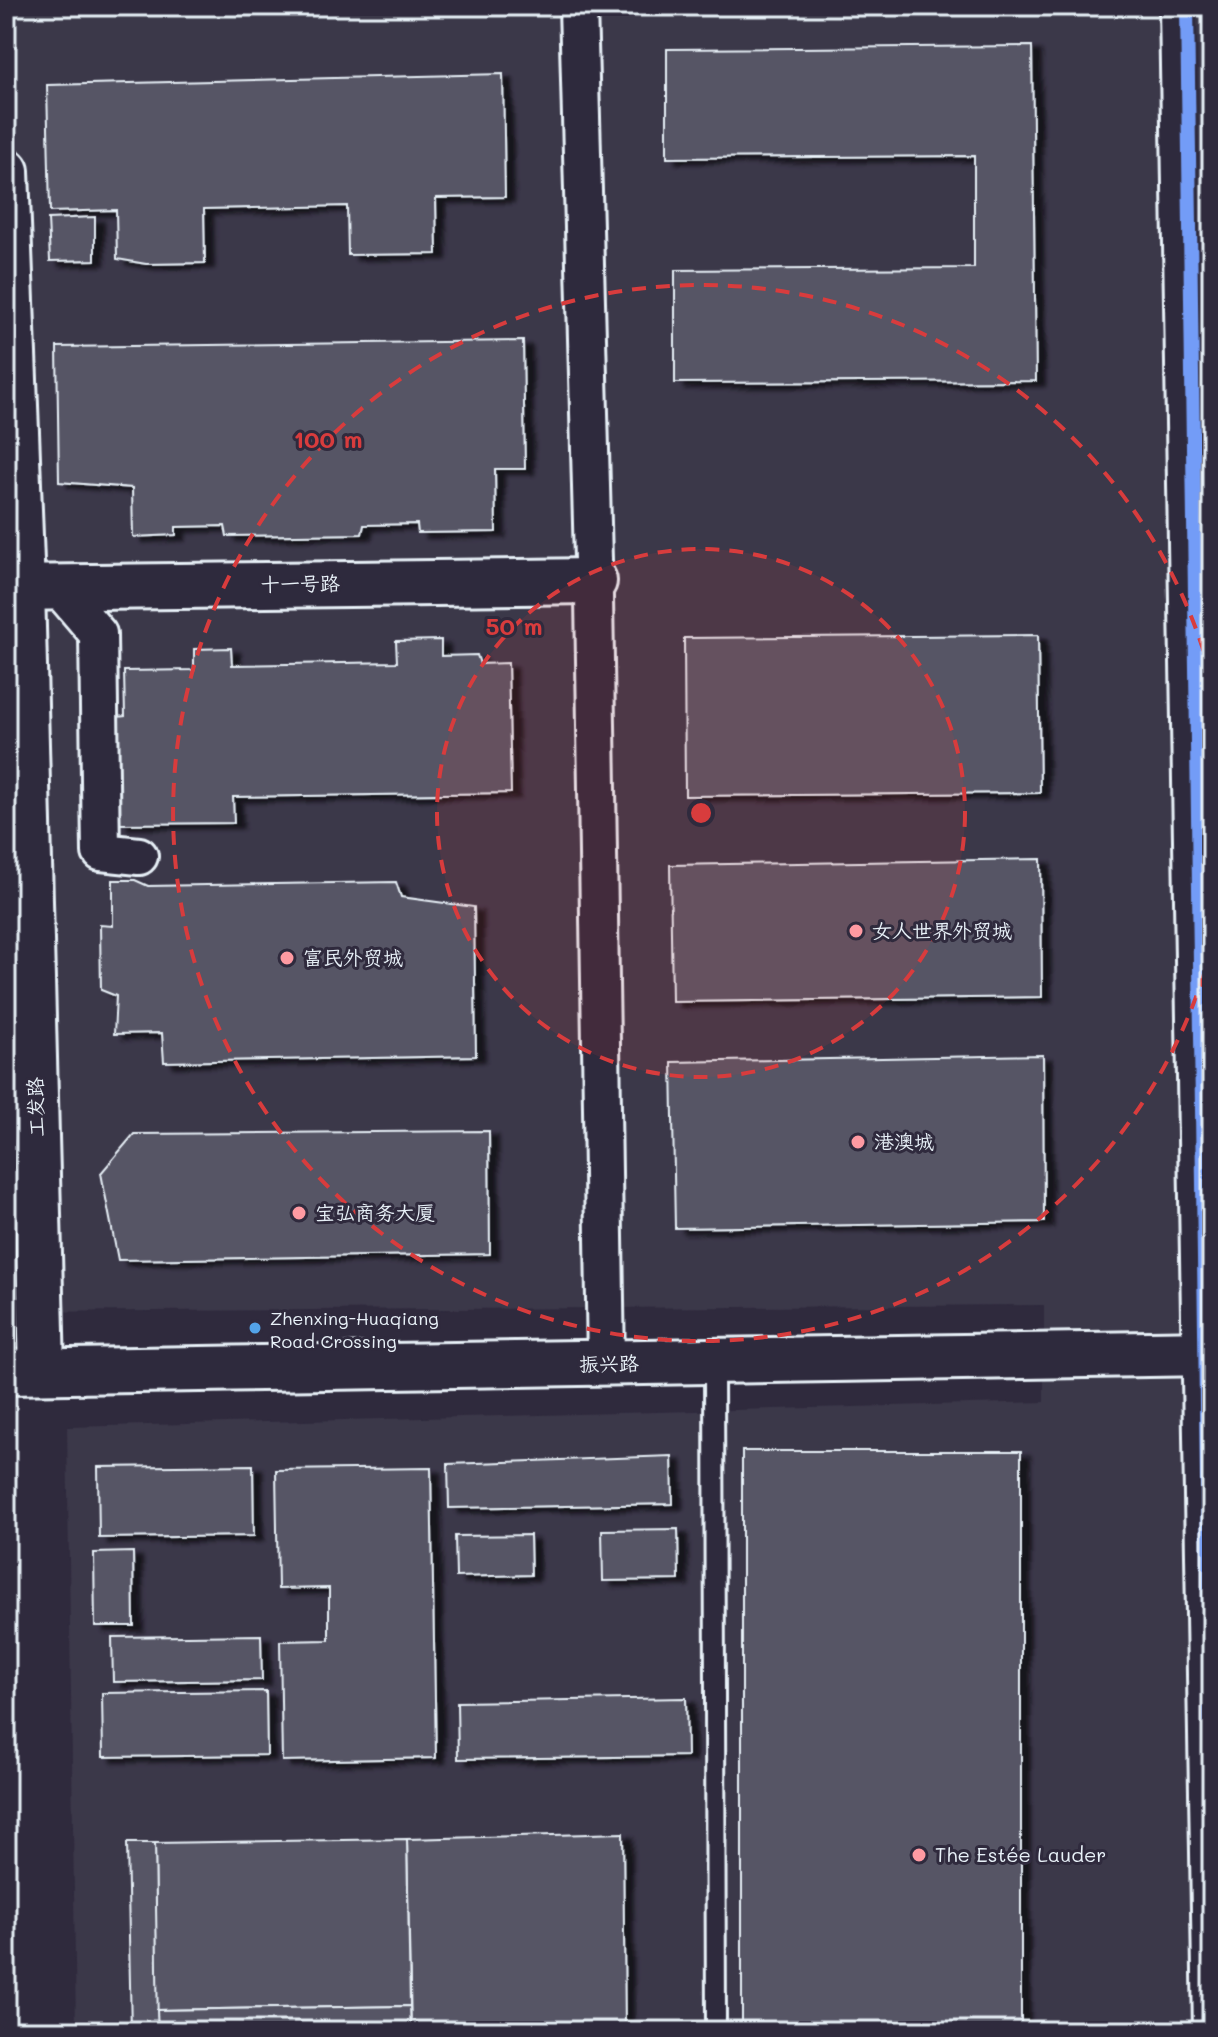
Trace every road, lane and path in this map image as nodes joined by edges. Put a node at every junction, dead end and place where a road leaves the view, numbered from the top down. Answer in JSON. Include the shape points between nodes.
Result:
{"nodes":[{"id":1,"x":578,"y":6,"type":"edge"},
{"id":2,"x":1174,"y":6,"type":"edge"},
{"id":3,"x":6,"y":171,"type":"edge"},
{"id":4,"x":594,"y":581,"type":"junction"},
{"id":5,"x":29,"y":587,"type":"edge"},
{"id":6,"x":139,"y":856,"type":"dead end"},
{"id":7,"x":1204,"y":1353,"type":"edge"},
{"id":8,"x":714,"y":1362,"type":"junction"},
{"id":9,"x":606,"y":1364,"type":"junction"},
{"id":10,"x":24,"y":1372,"type":"edge"},
{"id":11,"x":716,"y":2031,"type":"edge"},
{"id":12,"x":1208,"y":2031,"type":"edge"}],
"edges":[{"from":1,"to":4,"type":"street"},
{"from":2,"to":7,"type":"street"},
{"from":3,"to":5,"type":"street","name":"工发路"},
{"from":4,"to":5,"type":"street","name":"十一号路"},
{"from":4,"to":9,"type":"street"},
{"from":5,"to":6,"type":"street","via":[[98,634],[101,852]]},
{"from":5,"to":10,"type":"street","name":"工发路"},
{"from":7,"to":8,"type":"street","name":"振兴路"},
{"from":7,"to":12,"type":"street"},
{"from":8,"to":9,"type":"street","name":"振兴路"},
{"from":8,"to":11,"type":"lane"},
{"from":9,"to":10,"type":"street","name":"振兴路"}]}
